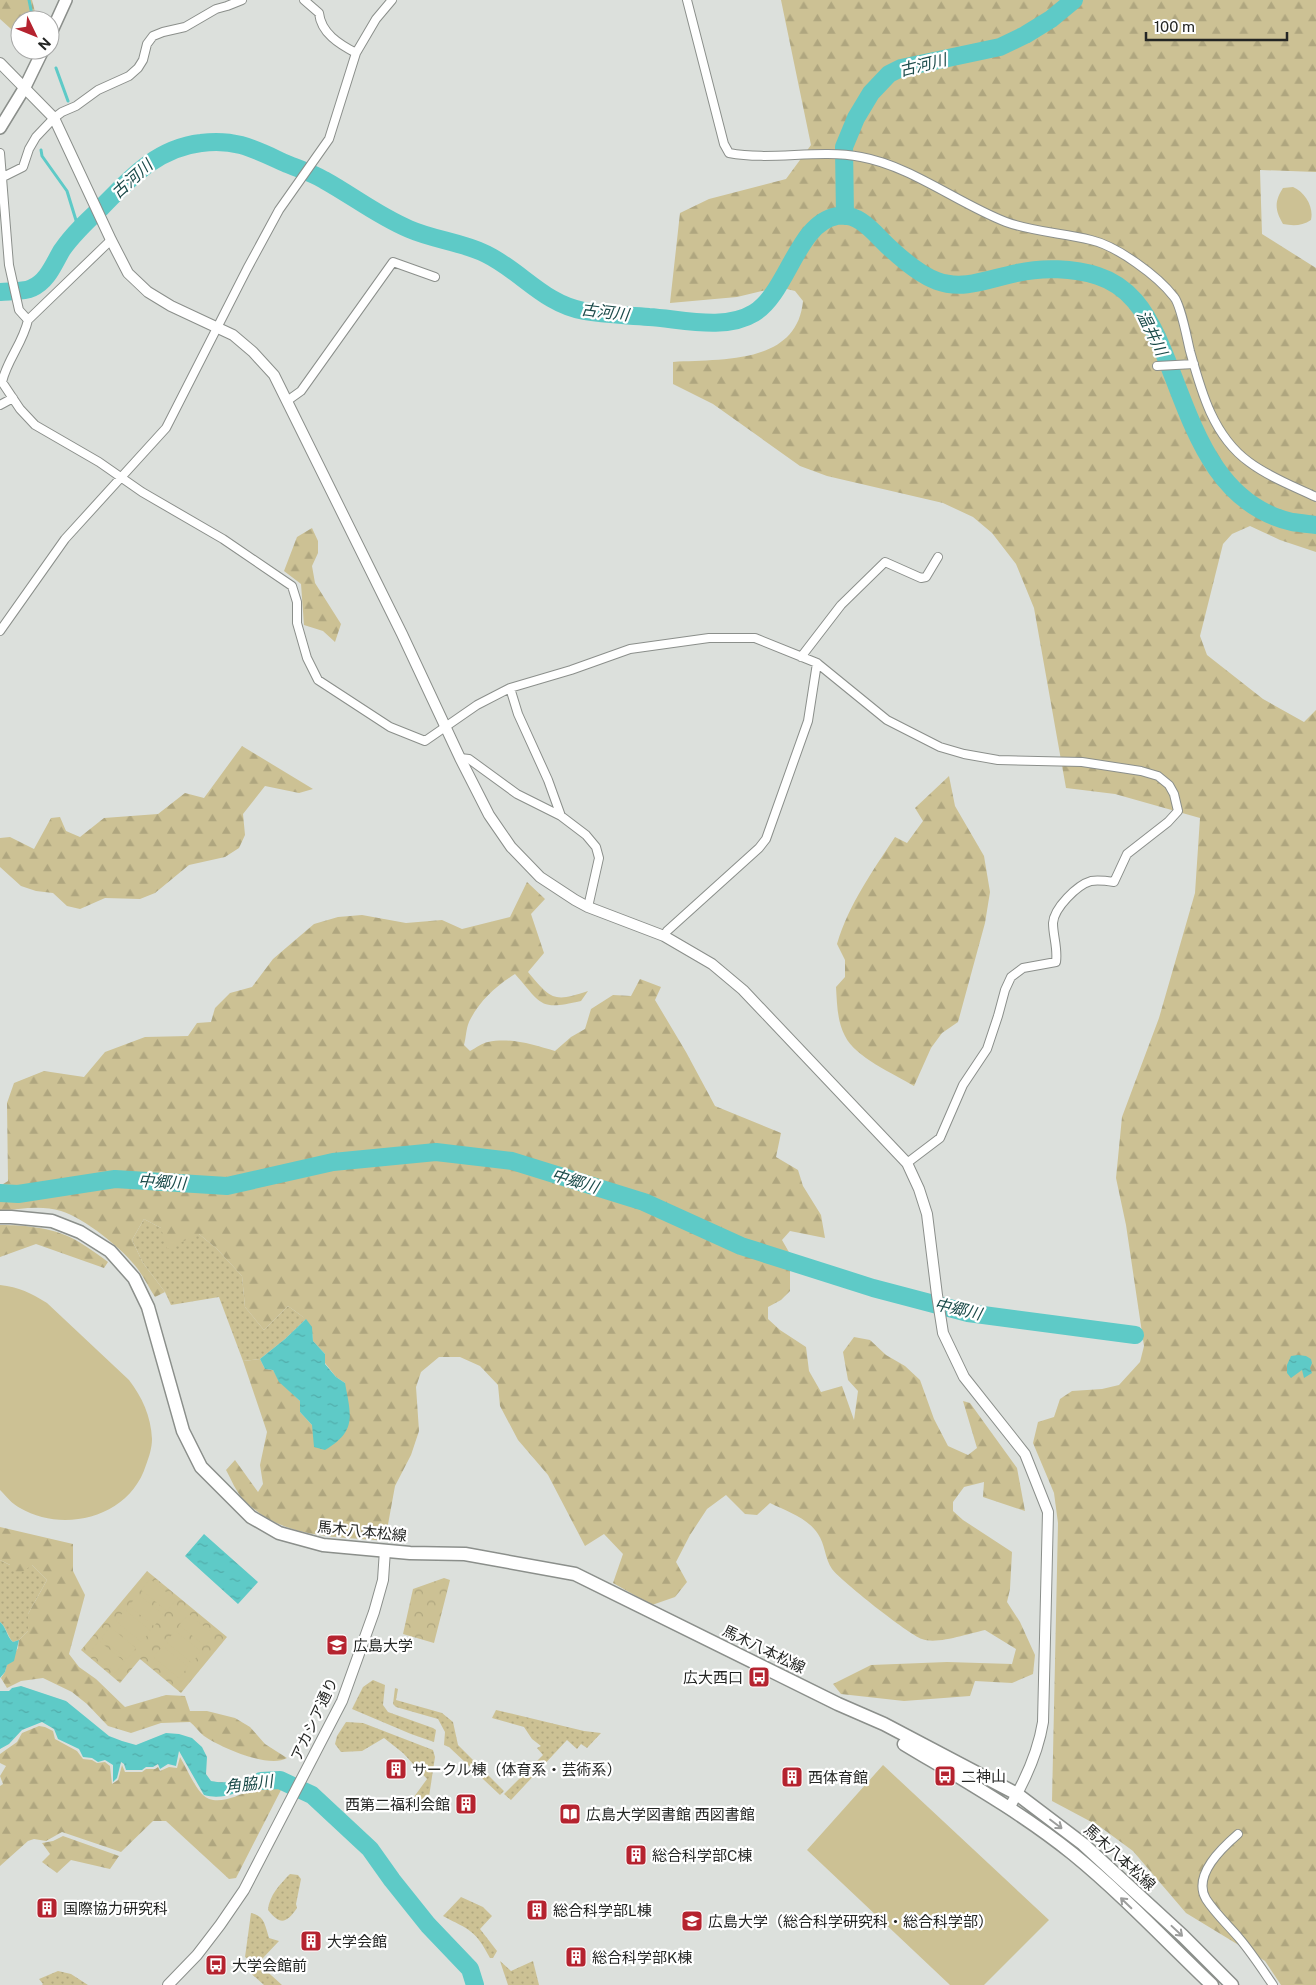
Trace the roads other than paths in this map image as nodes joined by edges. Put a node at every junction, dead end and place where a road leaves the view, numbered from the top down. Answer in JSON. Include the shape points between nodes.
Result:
{"nodes":[{"id":1,"x":66,"y":0,"type":"edge"},
{"id":2,"x":242,"y":0,"type":"edge"},
{"id":3,"x":304,"y":0,"type":"edge"},
{"id":4,"x":392,"y":0,"type":"edge"},
{"id":5,"x":687,"y":0,"type":"edge"},
{"id":6,"x":60,"y":13,"type":"edge"},
{"id":7,"x":356,"y":54,"type":"junction"},
{"id":8,"x":38,"y":60,"type":"edge"},
{"id":9,"x":0,"y":63,"type":"edge"},
{"id":10,"x":25,"y":87,"type":"junction"},
{"id":11,"x":54,"y":118,"type":"junction"},
{"id":12,"x":0,"y":128,"type":"edge"},
{"id":13,"x":0,"y":153,"type":"edge"},
{"id":14,"x":3,"y":177,"type":"junction"},
{"id":15,"x":110,"y":238,"type":"junction"},
{"id":16,"x":435,"y":277,"type":"dead end"},
{"id":17,"x":28,"y":320,"type":"junction"},
{"id":18,"x":218,"y":328,"type":"junction"},
{"id":19,"x":1192,"y":363,"type":"junction"},
{"id":20,"x":1157,"y":366,"type":"dead end"},
{"id":21,"x":13,"y":398,"type":"junction"},
{"id":22,"x":287,"y":401,"type":"junction"},
{"id":23,"x":0,"y":405,"type":"edge"},
{"id":24,"x":121,"y":479,"type":"junction"},
{"id":25,"x":1316,"y":497,"type":"edge"},
{"id":26,"x":938,"y":557,"type":"dead end"},
{"id":27,"x":0,"y":631,"type":"edge"},
{"id":28,"x":801,"y":657,"type":"junction"},
{"id":29,"x":817,"y":664,"type":"junction"},
{"id":30,"x":510,"y":688,"type":"junction"},
{"id":31,"x":444,"y":726,"type":"junction"},
{"id":32,"x":460,"y":758,"type":"junction"},
{"id":33,"x":560,"y":816,"type":"junction"},
{"id":34,"x":588,"y":907,"type":"junction"},
{"id":35,"x":664,"y":936,"type":"junction"},
{"id":36,"x":907,"y":1163,"type":"junction"},
{"id":37,"x":0,"y":1217,"type":"edge"},
{"id":38,"x":385,"y":1550,"type":"junction"},
{"id":39,"x":838,"y":1704,"type":"junction"},
{"id":40,"x":1017,"y":1794,"type":"junction"},
{"id":41,"x":1009,"y":1808,"type":"junction"},
{"id":42,"x":1238,"y":1834,"type":"dead end"},
{"id":43,"x":168,"y":1985,"type":"edge"},
{"id":44,"x":1212,"y":1985,"type":"edge"},
{"id":45,"x":1232,"y":1985,"type":"edge"},
{"id":46,"x":1273,"y":1985,"type":"edge"}],
"edges":[{"from":1,"to":6,"type":"main road"},
{"from":2,"to":11,"type":"street","via":[[216,8],[185,27],[153,36],[143,60],[129,76],[98,90]]},
{"from":3,"to":7,"type":"street","via":[[319,13],[326,31],[337,43]]},
{"from":4,"to":7,"type":"street","via":[[376,19]]},
{"from":5,"to":19,"type":"street","via":[[729,153],[859,156],[895,168],[1006,222],[1093,240],[1126,256],[1166,287],[1176,299]]},
{"from":7,"to":18,"type":"street","via":[[329,139],[274,219]]},
{"from":8,"to":10,"type":"main road"},
{"from":9,"to":10,"type":"street"},
{"from":10,"to":11,"type":"street"},
{"from":10,"to":12,"type":"main road"},
{"from":11,"to":14,"type":"street","via":[[28,149],[24,167]]},
{"from":11,"to":15,"type":"street"},
{"from":13,"to":14,"type":"street"},
{"from":14,"to":17,"type":"street","via":[[9,265],[19,310]]},
{"from":15,"to":17,"type":"street"},
{"from":15,"to":18,"type":"street","via":[[128,272],[148,292]]},
{"from":16,"to":22,"type":"street","via":[[393,262],[301,391]]},
{"from":17,"to":21,"type":"street","via":[[25,333],[5,368],[2,382]]},
{"from":18,"to":22,"type":"street","via":[[233,335],[253,352],[274,375]]},
{"from":18,"to":24,"type":"street","via":[[166,428]]},
{"from":19,"to":20,"type":"street"},
{"from":19,"to":25,"type":"street","via":[[1211,415],[1233,447],[1268,475]]},
{"from":21,"to":23,"type":"street"},
{"from":21,"to":24,"type":"street","via":[[35,425],[99,462]]},
{"from":22,"to":31,"type":"street"},
{"from":24,"to":27,"type":"street","via":[[65,539]]},
{"from":24,"to":31,"type":"street","via":[[223,539],[292,586],[297,602],[297,623],[307,658],[318,680],[390,727],[425,741]]},
{"from":26,"to":28,"type":"street","via":[[926,577],[922,578],[885,562],[841,605]]},
{"from":28,"to":29,"type":"street"},
{"from":28,"to":30,"type":"street","via":[[755,638],[709,638],[630,650]]},
{"from":29,"to":35,"type":"street","via":[[808,721],[766,839]]},
{"from":29,"to":36,"type":"street","via":[[887,720],[940,747],[998,760],[1082,762],[1141,771],[1158,776],[1169,785],[1178,811],[1127,854],[1114,882],[1093,881],[1068,896],[1053,922],[1058,950],[1056,962],[1024,968],[1011,978],[987,1049],[963,1085],[940,1138]]},
{"from":30,"to":31,"type":"street"},
{"from":30,"to":33,"type":"street"},
{"from":31,"to":32,"type":"street"},
{"from":32,"to":33,"type":"street","via":[[469,758],[516,794]]},
{"from":32,"to":34,"type":"street","via":[[489,815],[511,847],[540,877]]},
{"from":33,"to":34,"type":"street","via":[[586,835],[596,847],[599,858]]},
{"from":34,"to":35,"type":"street"},
{"from":35,"to":36,"type":"street","via":[[712,964],[743,990]]},
{"from":36,"to":40,"type":"street","via":[[927,1214],[944,1333],[964,1377],[1025,1454],[1048,1512],[1043,1722],[1040,1741]]},
{"from":37,"to":38,"type":"main road","name":"馬木八本松線","via":[[52,1221],[80,1232],[110,1251],[134,1278],[148,1307],[184,1431],[201,1467],[251,1517],[279,1533],[322,1545]]},
{"from":38,"to":39,"type":"main road","name":"馬木八本松線","via":[[465,1554],[575,1574]]},
{"from":38,"to":43,"type":"street","name":"アカシア通り","via":[[381,1588],[342,1701],[244,1890],[197,1955]]},
{"from":39,"to":40,"type":"main road","name":"馬木八本松線","via":[[884,1724]]},
{"from":39,"to":41,"type":"main road","name":"馬木八本松線"},
{"from":40,"to":41,"type":"street"},
{"from":40,"to":45,"type":"main road","name":"馬木八本松線","one_way":true,"via":[[1083,1844]]},
{"from":44,"to":41,"type":"main road","name":"馬木八本松線","one_way":true,"via":[[1073,1854]]},
{"from":42,"to":46,"type":"street","via":[[1218,1852],[1208,1867],[1205,1897]]}]}
